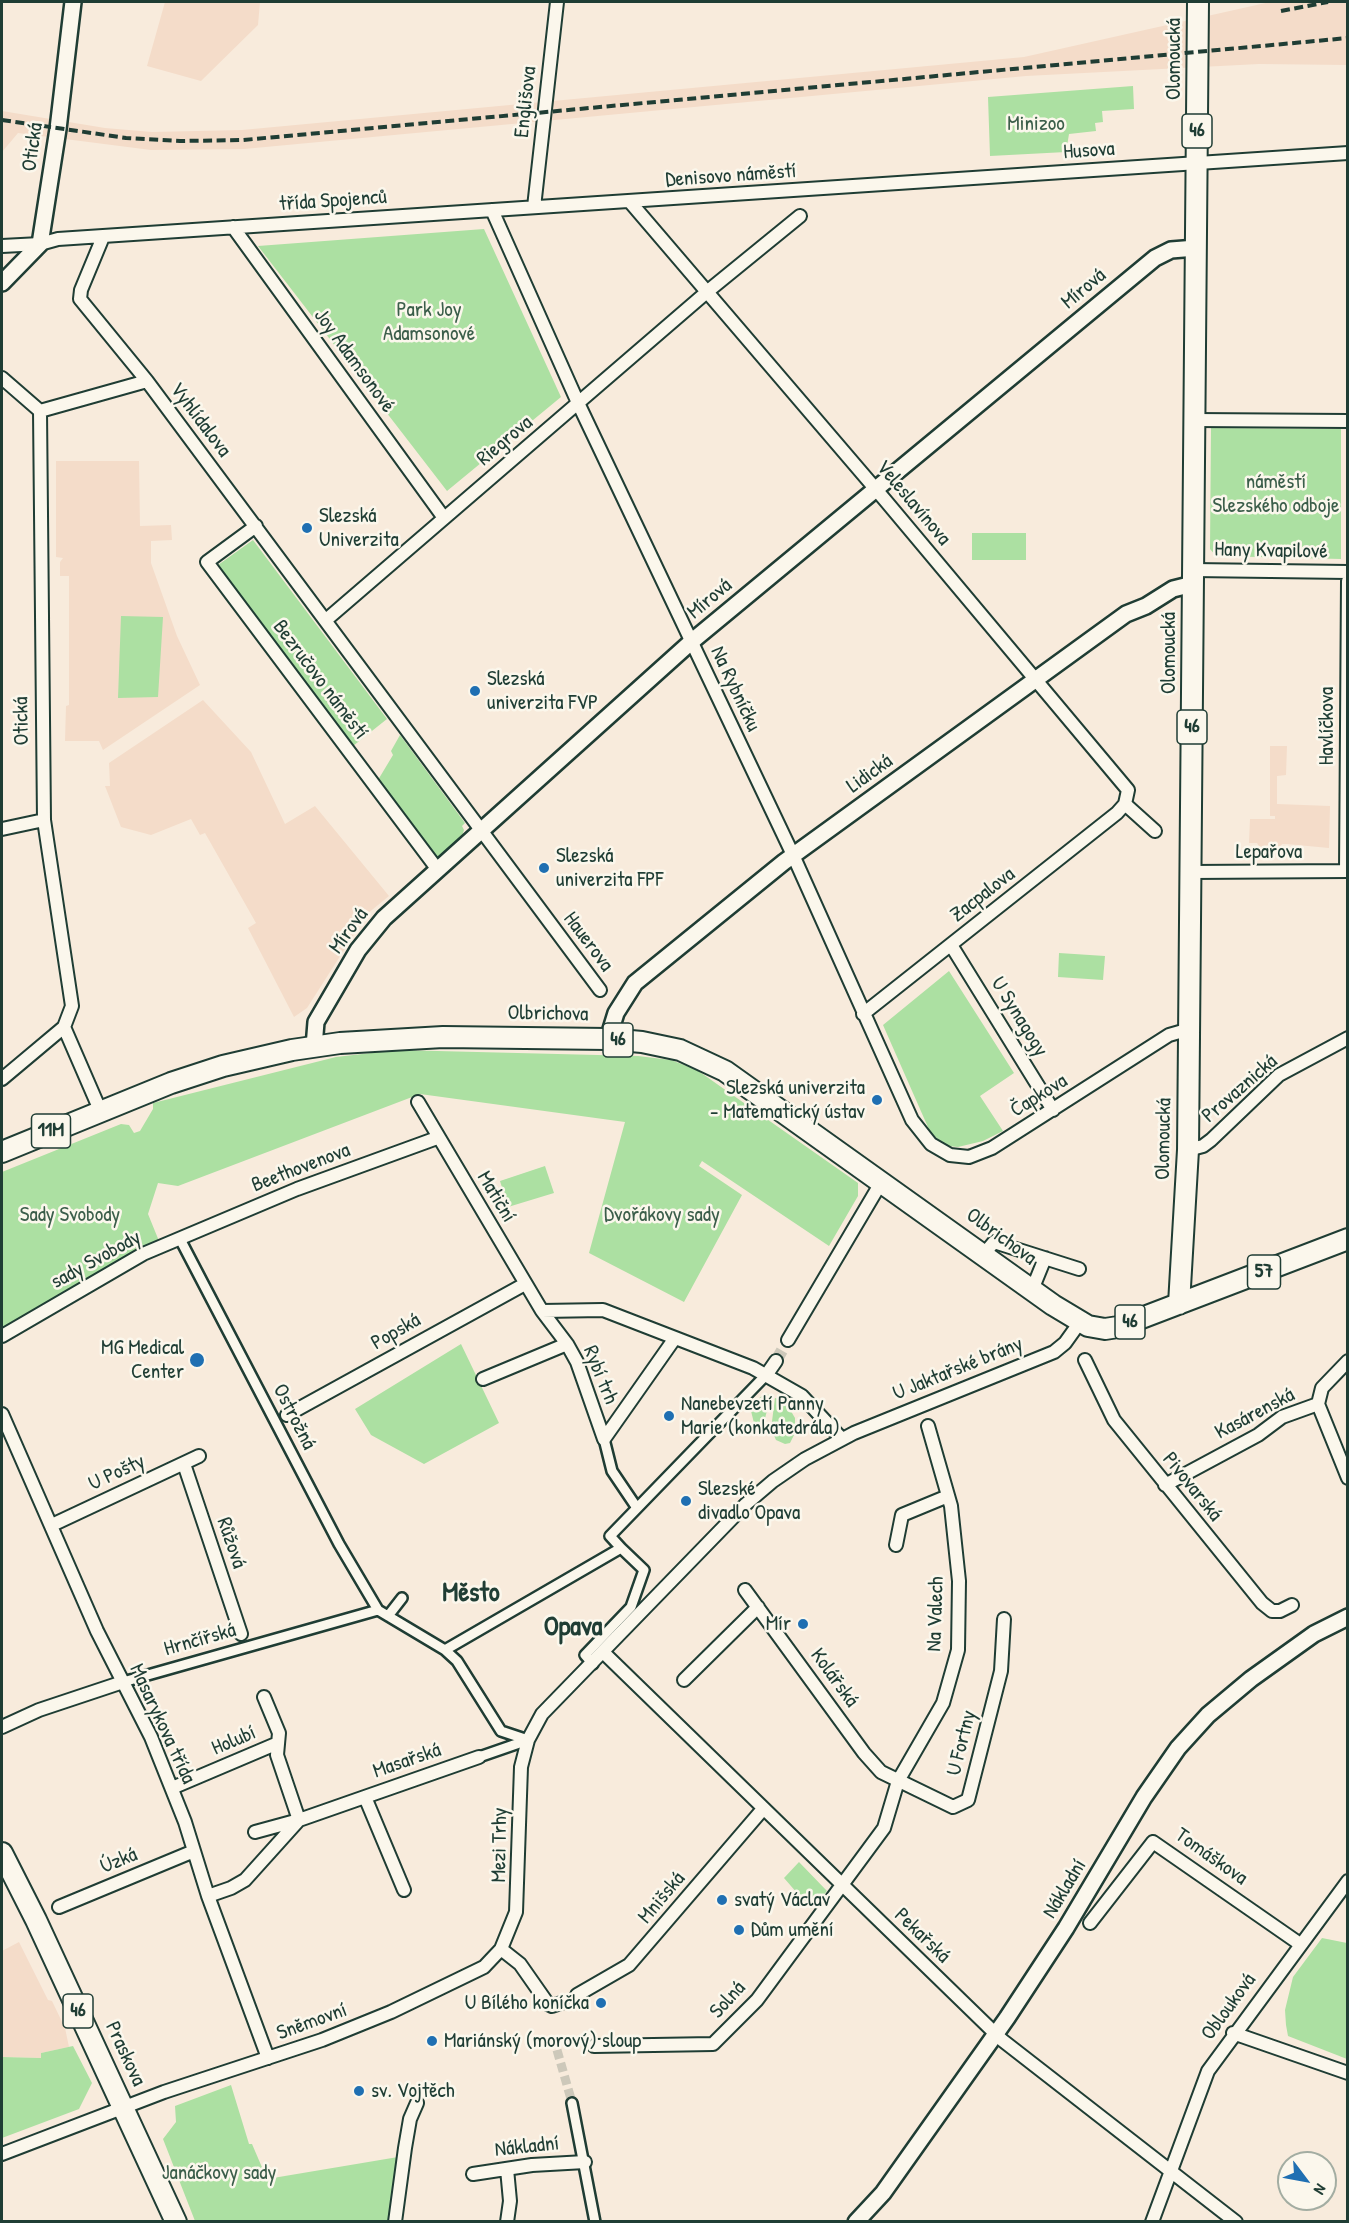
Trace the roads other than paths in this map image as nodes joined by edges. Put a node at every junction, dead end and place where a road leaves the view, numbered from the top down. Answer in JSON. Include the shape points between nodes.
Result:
{"nodes":[{"id":1,"x":73,"y":2,"type":"edge"},
{"id":2,"x":557,"y":2,"type":"edge"},
{"id":3,"x":1198,"y":2,"type":"edge"},
{"id":4,"x":1347,"y":153,"type":"edge"},
{"id":5,"x":1197,"y":162,"type":"junction"},
{"id":6,"x":833,"y":189,"type":"joint"},
{"id":7,"x":631,"y":203,"type":"junction"},
{"id":8,"x":534,"y":207,"type":"junction"},
{"id":9,"x":492,"y":210,"type":"junction"},
{"id":10,"x":800,"y":216,"type":"dead end"},
{"id":11,"x":233,"y":227,"type":"junction"},
{"id":12,"x":103,"y":237,"type":"junction"},
{"id":13,"x":40,"y":244,"type":"junction"},
{"id":14,"x":2,"y":246,"type":"edge"},
{"id":15,"x":1196,"y":248,"type":"junction"},
{"id":16,"x":2,"y":283,"type":"edge"},
{"id":17,"x":708,"y":291,"type":"junction"},
{"id":18,"x":2,"y":378,"type":"edge"},
{"id":19,"x":147,"y":381,"type":"junction"},
{"id":20,"x":579,"y":405,"type":"junction"},
{"id":21,"x":40,"y":411,"type":"junction"},
{"id":22,"x":1194,"y":420,"type":"junction"},
{"id":23,"x":1347,"y":421,"type":"edge"},
{"id":24,"x":876,"y":489,"type":"junction"},
{"id":25,"x":444,"y":518,"type":"junction"},
{"id":26,"x":256,"y":526,"type":"junction"},
{"id":27,"x":1347,"y":572,"type":"edge"},
{"id":28,"x":1193,"y":577,"type":"junction"},
{"id":29,"x":1347,"y":580,"type":"edge"},
{"id":30,"x":326,"y":620,"type":"junction"},
{"id":31,"x":691,"y":642,"type":"junction"},
{"id":32,"x":1036,"y":679,"type":"junction"},
{"id":33,"x":1125,"y":804,"type":"junction"},
{"id":34,"x":44,"y":820,"type":"junction"},
{"id":35,"x":2,"y":829,"type":"edge"},
{"id":36,"x":1155,"y":831,"type":"dead end"},
{"id":37,"x":481,"y":832,"type":"junction"},
{"id":38,"x":793,"y":855,"type":"junction"},
{"id":39,"x":438,"y":870,"type":"junction"},
{"id":40,"x":1347,"y":871,"type":"edge"},
{"id":41,"x":1191,"y":872,"type":"junction"},
{"id":42,"x":951,"y":945,"type":"junction"},
{"id":43,"x":600,"y":990,"type":"dead end"},
{"id":44,"x":863,"y":1014,"type":"junction"},
{"id":45,"x":64,"y":1027,"type":"junction"},
{"id":46,"x":1190,"y":1029,"type":"junction"},
{"id":47,"x":1347,"y":1038,"type":"edge"},
{"id":48,"x":608,"y":1039,"type":"junction"},
{"id":49,"x":314,"y":1047,"type":"junction"},
{"id":50,"x":2,"y":1079,"type":"edge"},
{"id":51,"x":119,"y":1102,"type":"joint"},
{"id":52,"x":418,"y":1102,"type":"dead end"},
{"id":53,"x":100,"y":1110,"type":"junction"},
{"id":54,"x":1053,"y":1110,"type":"junction"},
{"id":55,"x":912,"y":1120,"type":"joint"},
{"id":56,"x":437,"y":1138,"type":"junction"},
{"id":57,"x":1188,"y":1150,"type":"junction"},
{"id":58,"x":2,"y":1152,"type":"edge"},
{"id":59,"x":882,"y":1181,"type":"junction"},
{"id":60,"x":180,"y":1239,"type":"junction"},
{"id":61,"x":1347,"y":1239,"type":"edge"},
{"id":62,"x":984,"y":1254,"type":"junction"},
{"id":63,"x":1045,"y":1258,"type":"junction"},
{"id":64,"x":1079,"y":1269,"type":"dead end"},
{"id":65,"x":525,"y":1284,"type":"junction"},
{"id":66,"x":1032,"y":1290,"type":"junction"},
{"id":67,"x":1179,"y":1304,"type":"junction"},
{"id":68,"x":542,"y":1311,"type":"junction"},
{"id":69,"x":1080,"y":1322,"type":"junction"},
{"id":70,"x":2,"y":1336,"type":"edge"},
{"id":71,"x":675,"y":1338,"type":"junction"},
{"id":72,"x":788,"y":1340,"type":"tunnel mouth"},
{"id":73,"x":567,"y":1344,"type":"junction"},
{"id":74,"x":1085,"y":1360,"type":"dead end"},
{"id":75,"x":776,"y":1361,"type":"tunnel mouth"},
{"id":76,"x":1347,"y":1361,"type":"edge"},
{"id":77,"x":767,"y":1374,"type":"junction"},
{"id":78,"x":483,"y":1379,"type":"dead end"},
{"id":79,"x":1318,"y":1404,"type":"junction"},
{"id":80,"x":2,"y":1414,"type":"edge"},
{"id":81,"x":287,"y":1415,"type":"dead end"},
{"id":82,"x":928,"y":1426,"type":"dead end"},
{"id":83,"x":604,"y":1439,"type":"junction"},
{"id":84,"x":842,"y":1439,"type":"junction"},
{"id":85,"x":200,"y":1456,"type":"dead end"},
{"id":86,"x":184,"y":1464,"type":"junction"},
{"id":87,"x":1347,"y":1478,"type":"edge"},
{"id":88,"x":1165,"y":1485,"type":"junction"},
{"id":89,"x":948,"y":1496,"type":"junction"},
{"id":90,"x":637,"y":1508,"type":"junction"},
{"id":91,"x":52,"y":1525,"type":"junction"},
{"id":92,"x":896,"y":1545,"type":"dead end"},
{"id":93,"x":621,"y":1548,"type":"junction"},
{"id":94,"x":745,"y":1590,"type":"dead end"},
{"id":95,"x":402,"y":1598,"type":"dead end"},
{"id":96,"x":1292,"y":1605,"type":"dead end"},
{"id":97,"x":758,"y":1607,"type":"junction"},
{"id":98,"x":378,"y":1610,"type":"junction"},
{"id":99,"x":388,"y":1616,"type":"junction"},
{"id":100,"x":1347,"y":1617,"type":"edge"},
{"id":101,"x":1004,"y":1618,"type":"dead end"},
{"id":102,"x":241,"y":1634,"type":"dead end"},
{"id":103,"x":445,"y":1650,"type":"junction"},
{"id":104,"x":604,"y":1653,"type":"junction"},
{"id":105,"x":593,"y":1664,"type":"junction"},
{"id":106,"x":684,"y":1680,"type":"dead end"},
{"id":107,"x":123,"y":1682,"type":"junction"},
{"id":108,"x":264,"y":1697,"type":"dead end"},
{"id":109,"x":2,"y":1727,"type":"edge"},
{"id":110,"x":528,"y":1740,"type":"junction"},
{"id":111,"x":278,"y":1743,"type":"junction"},
{"id":112,"x":479,"y":1757,"type":"joint"},
{"id":113,"x":898,"y":1781,"type":"junction"},
{"id":114,"x":172,"y":1788,"type":"junction"},
{"id":115,"x":365,"y":1797,"type":"junction"},
{"id":116,"x":763,"y":1809,"type":"junction"},
{"id":117,"x":299,"y":1820,"type":"junction"},
{"id":118,"x":255,"y":1832,"type":"dead end"},
{"id":119,"x":194,"y":1851,"type":"junction"},
{"id":120,"x":2,"y":1853,"type":"edge"},
{"id":121,"x":1347,"y":1881,"type":"edge"},
{"id":122,"x":841,"y":1885,"type":"junction"},
{"id":123,"x":404,"y":1890,"type":"dead end"},
{"id":124,"x":208,"y":1896,"type":"junction"},
{"id":125,"x":59,"y":1907,"type":"dead end"},
{"id":126,"x":1090,"y":1923,"type":"dead end"},
{"id":127,"x":1300,"y":1944,"type":"junction"},
{"id":128,"x":501,"y":1949,"type":"junction"},
{"id":129,"x":578,"y":1995,"type":"dead end"},
{"id":130,"x":564,"y":2002,"type":"dead end"},
{"id":131,"x":1233,"y":2033,"type":"junction"},
{"id":132,"x":996,"y":2034,"type":"junction"},
{"id":133,"x":594,"y":2046,"type":"dead end"},
{"id":134,"x":268,"y":2058,"type":"junction"},
{"id":135,"x":1347,"y":2073,"type":"edge"},
{"id":136,"x":417,"y":2103,"type":"dead end"},
{"id":137,"x":572,"y":2103,"type":"tunnel mouth"},
{"id":138,"x":124,"y":2107,"type":"junction"},
{"id":139,"x":2,"y":2154,"type":"edge"},
{"id":140,"x":585,"y":2162,"type":"junction"},
{"id":141,"x":507,"y":2169,"type":"junction"},
{"id":142,"x":1171,"y":2171,"type":"junction"},
{"id":143,"x":473,"y":2174,"type":"dead end"},
{"id":144,"x":173,"y":2218,"type":"edge"},
{"id":145,"x":396,"y":2222,"type":"edge"},
{"id":146,"x":507,"y":2222,"type":"edge"},
{"id":147,"x":594,"y":2222,"type":"edge"},
{"id":148,"x":856,"y":2222,"type":"edge"},
{"id":149,"x":1152,"y":2222,"type":"edge"},
{"id":150,"x":1236,"y":2222,"type":"edge"}],
"edges":[{"from":1,"to":13,"type":"street","name":"Otická"},
{"from":2,"to":8,"type":"street","name":"Englišova"},
{"from":3,"to":5,"type":"main road","name":"Olomoucká","number":"46"},
{"from":4,"to":5,"type":"street","name":"Husova"},
{"from":5,"to":6,"type":"street","name":"Husova"},
{"from":5,"to":15,"type":"main road","name":"Olomoucká","number":"46"},
{"from":6,"to":7,"type":"street","name":"Denisovo náměstí"},
{"from":7,"to":8,"type":"street","name":"třída Spojenců"},
{"from":7,"to":17,"type":"street","name":"Veleslavínova"},
{"from":8,"to":9,"type":"street","name":"třída Spojenců"},
{"from":9,"to":11,"type":"street","name":"třída Spojenců"},
{"from":9,"to":20,"type":"street","name":"Na Rybníčku"},
{"from":10,"to":17,"type":"street","name":"Riegrova"},
{"from":11,"to":12,"type":"street","name":"třída Spojenců"},
{"from":11,"to":25,"type":"street","name":"Joy Adamsonové"},
{"from":12,"to":13,"type":"street","name":"třída Spojenců"},
{"from":12,"to":19,"type":"street","name":"Vyhlídalova","via":[[80,300]]},
{"from":13,"to":14,"type":"street","name":"třída Spojenců"},
{"from":13,"to":16,"type":"street"},
{"from":15,"to":22,"type":"main road","name":"Olomoucká","number":"46"},
{"from":15,"to":24,"type":"street","name":"Mírová","via":[[1171,250],[1155,258]]},
{"from":17,"to":20,"type":"street","name":"Riegrova"},
{"from":17,"to":24,"type":"street","name":"Veleslavínova"},
{"from":18,"to":21,"type":"street"},
{"from":19,"to":21,"type":"street"},
{"from":19,"to":26,"type":"street","name":"Vyhlídalova"},
{"from":20,"to":25,"type":"street","name":"Riegrova"},
{"from":20,"to":31,"type":"street","name":"Na Rybníčku"},
{"from":21,"to":34,"type":"street","name":"Otická"},
{"from":22,"to":23,"type":"street"},
{"from":22,"to":28,"type":"main road","name":"Olomoucká","number":"46"},
{"from":24,"to":31,"type":"street","name":"Mírová"},
{"from":24,"to":32,"type":"street","name":"Veleslavínova"},
{"from":25,"to":30,"type":"street","name":"Riegrova"},
{"from":26,"to":30,"type":"street","name":"Vyhlídalova"},
{"from":26,"to":39,"type":"street","name":"Bezručovo náměstí","via":[[207,562]]},
{"from":27,"to":28,"type":"street","name":"Hany Kvapilové"},
{"from":28,"to":32,"type":"street","name":"Lidická","via":[[1126,614]]},
{"from":28,"to":41,"type":"main road","name":"Olomoucká","number":"46"},
{"from":29,"to":40,"type":"street","name":"Havlíčkova"},
{"from":30,"to":37,"type":"street","name":"Bezručovo náměstí"},
{"from":31,"to":37,"type":"street","name":"Mírová"},
{"from":31,"to":38,"type":"street","name":"Na Rybníčku"},
{"from":32,"to":33,"type":"street","name":"Veleslavínova","via":[[1126,787]]},
{"from":32,"to":38,"type":"street","name":"Lidická"},
{"from":33,"to":36,"type":"street"},
{"from":33,"to":42,"type":"street","name":"Zacpalova"},
{"from":34,"to":35,"type":"street"},
{"from":34,"to":45,"type":"street","name":"Otická","via":[[72,1006]]},
{"from":37,"to":39,"type":"street","name":"Mírová"},
{"from":37,"to":43,"type":"street","name":"Hauerova"},
{"from":38,"to":44,"type":"street","name":"Na Rybníčku"},
{"from":38,"to":48,"type":"street","name":"Lidická","via":[[635,983],[616,1013]]},
{"from":39,"to":49,"type":"street","name":"Mírová","via":[[367,936],[316,1022]]},
{"from":40,"to":41,"type":"street","name":"Lepařova"},
{"from":41,"to":46,"type":"main road","name":"Olomoucká","number":"46"},
{"from":42,"to":44,"type":"street","name":"Zacpalova"},
{"from":42,"to":54,"type":"street","name":"U Synagogy"},
{"from":44,"to":55,"type":"street","name":"Na Rybníčku"},
{"from":45,"to":50,"type":"street"},
{"from":45,"to":53,"type":"street"},
{"from":46,"to":54,"type":"street","name":"Čapkova","via":[[1169,1035]]},
{"from":46,"to":57,"type":"main road","name":"Olomoucká","number":"46"},
{"from":47,"to":57,"type":"street","name":"Provaznická","via":[[1279,1075],[1211,1140]]},
{"from":48,"to":49,"type":"main road","name":"Olbrichova","number":"46","via":[[442,1036]]},
{"from":48,"to":59,"type":"main road","name":"Olbrichova","number":"46","via":[[661,1045],[712,1063]]},
{"from":49,"to":51,"type":"main road","name":"Olbrichova","number":"46","via":[[223,1066]]},
{"from":51,"to":53,"type":"main road","number":"11M"},
{"from":52,"to":56,"type":"street","name":"Matiční"},
{"from":53,"to":58,"type":"main road","number":"11M"},
{"from":54,"to":55,"type":"street","name":"Čapkova","via":[[992,1148],[969,1157],[950,1155],[931,1144]]},
{"from":56,"to":60,"type":"street","name":"Beethovenova","via":[[297,1189]]},
{"from":56,"to":65,"type":"street","name":"Matiční"},
{"from":57,"to":67,"type":"main road","name":"Olomoucká","number":"46"},
{"from":59,"to":62,"type":"main road","name":"Olbrichova","number":"46"},
{"from":59,"to":72,"type":"street"},
{"from":60,"to":70,"type":"street","name":"sady Svobody","via":[[143,1254]]},
{"from":60,"to":98,"type":"street","name":"Ostrožná","via":[[339,1544]]},
{"from":61,"to":67,"type":"main road","number":"57"},
{"from":62,"to":63,"type":"street","via":[[994,1242]]},
{"from":62,"to":66,"type":"main road","name":"Olbrichova","number":"46"},
{"from":63,"to":64,"type":"street"},
{"from":63,"to":66,"type":"street"},
{"from":65,"to":68,"type":"street","name":"Matiční"},
{"from":65,"to":81,"type":"street","name":"Popská"},
{"from":66,"to":69,"type":"main road","name":"Olbrichova","number":"46"},
{"from":67,"to":69,"type":"main road","number":"46","via":[[1112,1328]]},
{"from":68,"to":71,"type":"street","name":"Rybí trh","via":[[603,1310]]},
{"from":68,"to":73,"type":"street","name":"Rybí trh"},
{"from":69,"to":84,"type":"street","name":"U Jaktařské brány","via":[[1054,1352]]},
{"from":71,"to":77,"type":"street","name":"Rybí trh"},
{"from":71,"to":83,"type":"street","name":"Rybí trh"},
{"from":73,"to":78,"type":"street"},
{"from":73,"to":83,"type":"street","name":"Rybí trh"},
{"from":74,"to":88,"type":"street","name":"Pivovarská","via":[[1114,1420]]},
{"from":75,"to":77,"type":"street"},
{"from":76,"to":79,"type":"street","name":"Kasárenská","via":[[1322,1388]]},
{"from":77,"to":84,"type":"street","name":"Rybí trh","via":[[802,1396]]},
{"from":77,"to":90,"type":"street"},
{"from":79,"to":87,"type":"street"},
{"from":79,"to":88,"type":"street","name":"Kasárenská","via":[[1282,1417],[1258,1435]]},
{"from":80,"to":91,"type":"street","name":"Masarykova třída"},
{"from":82,"to":89,"type":"street","name":"Na Valech"},
{"from":83,"to":90,"type":"street","via":[[612,1471]]},
{"from":84,"to":104,"type":"street","name":"U Jaktařské brány","via":[[805,1459],[746,1504]]},
{"from":85,"to":86,"type":"street","name":"U Pošty"},
{"from":86,"to":91,"type":"street","name":"U Pošty"},
{"from":86,"to":102,"type":"street","name":"Růžová"},
{"from":88,"to":96,"type":"street","name":"Pivovarská","via":[[1262,1603],[1272,1611]]},
{"from":89,"to":92,"type":"street","via":[[902,1515]]},
{"from":89,"to":113,"type":"street","name":"Na Valech","via":[[959,1581],[958,1650],[943,1703]]},
{"from":90,"to":93,"type":"street","via":[[610,1536]]},
{"from":91,"to":107,"type":"street","name":"Masarykova třída"},
{"from":93,"to":103,"type":"street"},
{"from":93,"to":105,"type":"street","via":[[644,1570],[631,1607],[585,1655]]},
{"from":94,"to":97,"type":"street","name":"Kolářská"},
{"from":95,"to":99,"type":"street"},
{"from":97,"to":106,"type":"street"},
{"from":97,"to":113,"type":"street","name":"Kolářská","via":[[864,1753],[881,1772]]},
{"from":98,"to":99,"type":"street"},
{"from":98,"to":107,"type":"street","name":"Hrnčířská"},
{"from":99,"to":103,"type":"street"},
{"from":100,"to":132,"type":"street","name":"Nákladní","via":[[1314,1634],[1251,1679],[1178,1748]]},
{"from":101,"to":113,"type":"street","name":"U Fortny","via":[[1001,1671],[968,1800],[953,1807]]},
{"from":103,"to":110,"type":"street","via":[[457,1661],[501,1731]]},
{"from":104,"to":105,"type":"street","name":"Mezi Trhy"},
{"from":104,"to":116,"type":"street","name":"Pekařská"},
{"from":105,"to":110,"type":"street","name":"Mezi Trhy","via":[[542,1714]]},
{"from":107,"to":109,"type":"street","name":"Hrnčířská","via":[[39,1710]]},
{"from":107,"to":114,"type":"street","name":"Masarykova třída","via":[[152,1737]]},
{"from":108,"to":111,"type":"street","via":[[279,1733]]},
{"from":110,"to":112,"type":"street","name":"Masařská"},
{"from":110,"to":128,"type":"street","name":"Mezi Trhy","via":[[521,1767],[519,1897],[513,1925]]},
{"from":111,"to":114,"type":"street","name":"Holubí"},
{"from":111,"to":117,"type":"street","via":[[277,1755]]},
{"from":112,"to":115,"type":"street","name":"Masařská"},
{"from":113,"to":122,"type":"street","name":"Na Valech","via":[[884,1828]]},
{"from":114,"to":119,"type":"street","name":"Masarykova třída"},
{"from":115,"to":117,"type":"street","name":"Masařská"},
{"from":115,"to":123,"type":"street"},
{"from":116,"to":122,"type":"street","name":"Pekařská"},
{"from":116,"to":129,"type":"street","name":"Mnišská","via":[[629,1965]]},
{"from":117,"to":118,"type":"street","name":"Masařská"},
{"from":117,"to":124,"type":"street","name":"Masařská","via":[[245,1880]]},
{"from":119,"to":124,"type":"street","name":"Masarykova třída"},
{"from":119,"to":125,"type":"street","name":"Úzká"},
{"from":120,"to":138,"type":"main road","name":"Praskova","number":"46"},
{"from":121,"to":127,"type":"street","name":"Oblouková"},
{"from":122,"to":132,"type":"street","name":"Pekařská"},
{"from":122,"to":133,"type":"street","name":"Solná","via":[[757,2000],[713,2044]]},
{"from":124,"to":134,"type":"street","name":"Masarykova třída"},
{"from":126,"to":127,"type":"street","name":"Tomáškova","via":[[1154,1842]]},
{"from":127,"to":131,"type":"street","name":"Oblouková"},
{"from":128,"to":130,"type":"street","via":[[520,1964],[548,2004]]},
{"from":128,"to":134,"type":"street","name":"Sněmovní","via":[[483,1967],[392,2012]]},
{"from":131,"to":135,"type":"street"},
{"from":131,"to":142,"type":"street","name":"Oblouková","via":[[1208,2071]]},
{"from":132,"to":142,"type":"street","name":"Pekařská"},
{"from":132,"to":148,"type":"street","name":"Nákladní","via":[[883,2193]]},
{"from":134,"to":138,"type":"street","name":"Sněmovní"},
{"from":136,"to":145,"type":"street","via":[[410,2119]]},
{"from":137,"to":140,"type":"street","name":"Nákladní"},
{"from":138,"to":139,"type":"street","name":"Sněmovní"},
{"from":138,"to":144,"type":"main road","name":"Praskova","number":"46"},
{"from":140,"to":141,"type":"street","name":"Nákladní"},
{"from":140,"to":147,"type":"street","name":"Nákladní"},
{"from":141,"to":143,"type":"street","name":"Nákladní"},
{"from":141,"to":146,"type":"street"},
{"from":142,"to":149,"type":"street","name":"Oblouková"},
{"from":142,"to":150,"type":"street","name":"Pekařská"}]}
